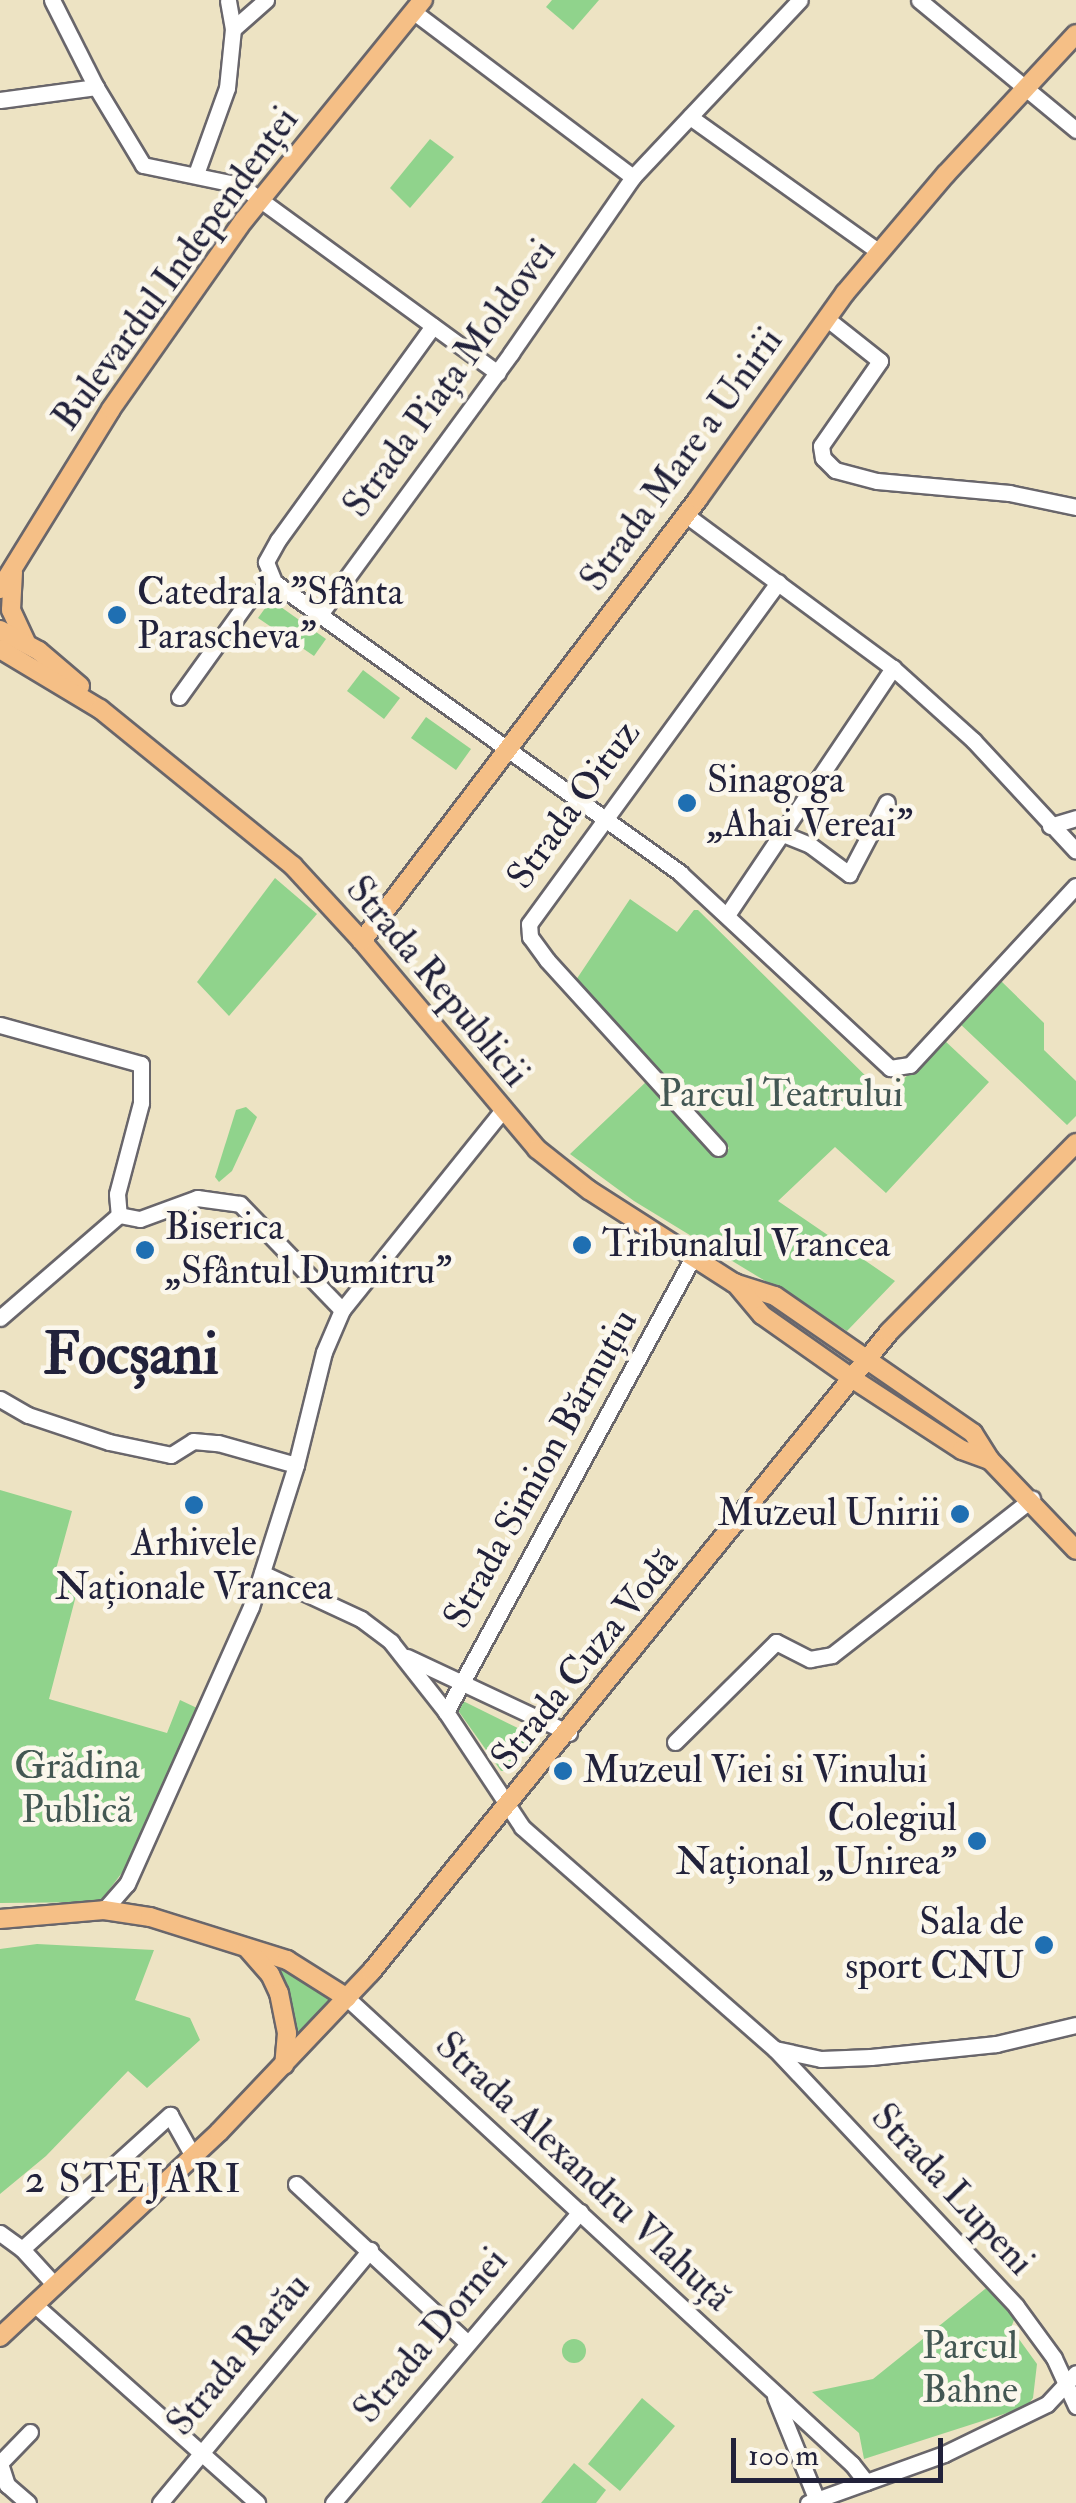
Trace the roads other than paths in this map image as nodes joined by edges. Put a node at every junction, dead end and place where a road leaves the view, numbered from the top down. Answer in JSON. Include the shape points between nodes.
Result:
{"nodes":[{"id":1,"x":52,"y":0,"type":"edge"},
{"id":2,"x":228,"y":0,"type":"edge"},
{"id":3,"x":266,"y":0,"type":"edge"},
{"id":4,"x":800,"y":0,"type":"edge"},
{"id":5,"x":919,"y":0,"type":"edge"},
{"id":6,"x":418,"y":6,"type":"edge"},
{"id":7,"x":233,"y":28,"type":"junction"},
{"id":8,"x":1076,"y":34,"type":"edge"},
{"id":9,"x":96,"y":87,"type":"junction"},
{"id":10,"x":1029,"y":89,"type":"junction"},
{"id":11,"x":0,"y":100,"type":"edge"},
{"id":12,"x":690,"y":117,"type":"junction"},
{"id":13,"x":1076,"y":130,"type":"edge"},
{"id":14,"x":196,"y":174,"type":"junction"},
{"id":15,"x":633,"y":177,"type":"junction"},
{"id":16,"x":260,"y":199,"type":"junction"},
{"id":17,"x":878,"y":252,"type":"junction"},
{"id":18,"x":826,"y":318,"type":"junction"},
{"id":19,"x":433,"y":326,"type":"junction"},
{"id":20,"x":498,"y":372,"type":"junction"},
{"id":21,"x":1076,"y":507,"type":"edge"},
{"id":22,"x":686,"y":515,"type":"junction"},
{"id":23,"x":13,"y":565,"type":"junction"},
{"id":24,"x":274,"y":582,"type":"junction"},
{"id":25,"x":778,"y":582,"type":"junction"},
{"id":26,"x":0,"y":589,"type":"edge"},
{"id":27,"x":318,"y":617,"type":"junction"},
{"id":28,"x":0,"y":630,"type":"edge"},
{"id":29,"x":0,"y":649,"type":"edge"},
{"id":30,"x":28,"y":654,"type":"junction"},
{"id":31,"x":0,"y":657,"type":"edge"},
{"id":32,"x":893,"y":668,"type":"junction"},
{"id":33,"x":179,"y":697,"type":"dead end"},
{"id":34,"x":504,"y":751,"type":"junction"},
{"id":35,"x":887,"y":802,"type":"dead end"},
{"id":36,"x":1076,"y":818,"type":"edge"},
{"id":37,"x":601,"y":820,"type":"junction"},
{"id":38,"x":1050,"y":826,"type":"junction"},
{"id":39,"x":784,"y":834,"type":"junction"},
{"id":40,"x":1076,"y":852,"type":"edge"},
{"id":41,"x":1076,"y":886,"type":"edge"},
{"id":42,"x":727,"y":915,"type":"junction"},
{"id":43,"x":362,"y":941,"type":"junction"},
{"id":44,"x":0,"y":1024,"type":"edge"},
{"id":45,"x":502,"y":1111,"type":"junction"},
{"id":46,"x":1076,"y":1143,"type":"edge"},
{"id":47,"x":718,"y":1148,"type":"dead end"},
{"id":48,"x":119,"y":1215,"type":"junction"},
{"id":49,"x":693,"y":1257,"type":"junction"},
{"id":50,"x":734,"y":1283,"type":"junction"},
{"id":51,"x":342,"y":1310,"type":"junction"},
{"id":52,"x":0,"y":1318,"type":"edge"},
{"id":53,"x":869,"y":1359,"type":"junction"},
{"id":54,"x":853,"y":1379,"type":"junction"},
{"id":55,"x":0,"y":1399,"type":"edge"},
{"id":56,"x":990,"y":1460,"type":"junction"},
{"id":57,"x":296,"y":1465,"type":"junction"},
{"id":58,"x":1032,"y":1499,"type":"junction"},
{"id":59,"x":1076,"y":1550,"type":"edge"},
{"id":60,"x":262,"y":1573,"type":"junction"},
{"id":61,"x":404,"y":1656,"type":"junction"},
{"id":62,"x":463,"y":1680,"type":"junction"},
{"id":63,"x":446,"y":1712,"type":"junction"},
{"id":64,"x":569,"y":1732,"type":"junction"},
{"id":65,"x":674,"y":1742,"type":"dead end"},
{"id":66,"x":508,"y":1808,"type":"junction"},
{"id":67,"x":104,"y":1910,"type":"junction"},
{"id":68,"x":0,"y":1919,"type":"edge"},
{"id":69,"x":244,"y":1944,"type":"junction"},
{"id":70,"x":347,"y":1998,"type":"junction"},
{"id":71,"x":1076,"y":2026,"type":"edge"},
{"id":72,"x":776,"y":2049,"type":"junction"},
{"id":73,"x":284,"y":2064,"type":"junction"},
{"id":74,"x":193,"y":2156,"type":"junction"},
{"id":75,"x":296,"y":2184,"type":"dead end"},
{"id":76,"x":580,"y":2212,"type":"junction"},
{"id":77,"x":0,"y":2233,"type":"edge"},
{"id":78,"x":22,"y":2249,"type":"junction"},
{"id":79,"x":370,"y":2250,"type":"junction"},
{"id":80,"x":54,"y":2284,"type":"junction"},
{"id":81,"x":34,"y":2304,"type":"junction"},
{"id":82,"x":0,"y":2337,"type":"edge"},
{"id":83,"x":468,"y":2344,"type":"junction"},
{"id":84,"x":1071,"y":2379,"type":"edge"},
{"id":85,"x":774,"y":2394,"type":"junction"},
{"id":86,"x":1076,"y":2406,"type":"edge"},
{"id":87,"x":30,"y":2432,"type":"dead end"},
{"id":88,"x":202,"y":2452,"type":"junction"},
{"id":89,"x":866,"y":2482,"type":"junction"},
{"id":90,"x":814,"y":2502,"type":"edge"},
{"id":91,"x":28,"y":2503,"type":"edge"},
{"id":92,"x":160,"y":2503,"type":"edge"},
{"id":93,"x":258,"y":2503,"type":"edge"},
{"id":94,"x":333,"y":2503,"type":"edge"}],
"edges":[{"from":1,"to":9,"type":"street"},
{"from":2,"to":7,"type":"street"},
{"from":3,"to":7,"type":"street"},
{"from":4,"to":12,"type":"street","name":"Strada Piața Moldovei"},
{"from":5,"to":10,"type":"street"},
{"from":6,"to":15,"type":"street"},
{"from":6,"to":16,"type":"main road","name":"Bulevardul Independenței"},
{"from":7,"to":14,"type":"street","via":[[227,88]]},
{"from":8,"to":10,"type":"main road","name":"Strada Mare a Unirii"},
{"from":9,"to":11,"type":"street"},
{"from":9,"to":14,"type":"street","via":[[143,165]]},
{"from":10,"to":13,"type":"street"},
{"from":10,"to":17,"type":"main road","name":"Strada Mare a Unirii"},
{"from":12,"to":15,"type":"street","name":"Strada Piața Moldovei"},
{"from":12,"to":17,"type":"street"},
{"from":14,"to":16,"type":"street","via":[[233,182]]},
{"from":15,"to":20,"type":"street","name":"Strada Piața Moldovei"},
{"from":16,"to":19,"type":"street"},
{"from":16,"to":23,"type":"main road","name":"Bulevardul Independenței","via":[[110,409]]},
{"from":17,"to":18,"type":"main road","name":"Strada Mare a Unirii"},
{"from":18,"to":21,"type":"street","via":[[880,361],[821,446],[835,470]]},
{"from":18,"to":22,"type":"main road","name":"Strada Mare a Unirii"},
{"from":19,"to":20,"type":"street"},
{"from":19,"to":24,"type":"street","via":[[278,540],[266,562]]},
{"from":20,"to":27,"type":"street","name":"Strada Piața Moldovei"},
{"from":22,"to":25,"type":"street"},
{"from":22,"to":34,"type":"main road","name":"Strada Mare a Unirii"},
{"from":23,"to":26,"type":"main road","name":"Bulevardul Independenței"},
{"from":23,"to":30,"type":"main road","via":[[10,610]]},
{"from":24,"to":27,"type":"street"},
{"from":24,"to":33,"type":"street","via":[[248,601]]},
{"from":25,"to":32,"type":"street"},
{"from":25,"to":37,"type":"street","name":"Strada Oituz"},
{"from":27,"to":34,"type":"street"},
{"from":28,"to":30,"type":"main road","name":"Strada Republicii"},
{"from":29,"to":30,"type":"main road","name":"Strada Republicii"},
{"from":30,"to":31,"type":"main road"},
{"from":30,"to":43,"type":"main road","name":"Strada Republicii","via":[[293,866]]},
{"from":32,"to":38,"type":"street","via":[[972,740]]},
{"from":32,"to":39,"type":"street"},
{"from":34,"to":37,"type":"street"},
{"from":34,"to":43,"type":"main road","name":"Strada Mare a Unirii"},
{"from":35,"to":39,"type":"street","via":[[849,874]]},
{"from":36,"to":38,"type":"street"},
{"from":37,"to":42,"type":"street"},
{"from":37,"to":47,"type":"street","name":"Strada Oituz","via":[[536,910],[530,936]]},
{"from":38,"to":40,"type":"street"},
{"from":39,"to":42,"type":"street"},
{"from":41,"to":42,"type":"street","via":[[921,1053],[897,1070],[880,1063]]},
{"from":43,"to":45,"type":"main road","name":"Strada Republicii"},
{"from":44,"to":48,"type":"street","via":[[141,1064],[141,1102],[116,1194]]},
{"from":45,"to":49,"type":"main road","name":"Strada Republicii","via":[[565,1172]]},
{"from":45,"to":51,"type":"street"},
{"from":46,"to":53,"type":"main road","name":"Strada Cuza Vodă"},
{"from":48,"to":51,"type":"street","via":[[140,1220],[197,1198],[240,1204]]},
{"from":48,"to":52,"type":"street"},
{"from":49,"to":50,"type":"main road","name":"Strada Republicii"},
{"from":49,"to":62,"type":"street","name":"Strada Simion Bărnuțiu"},
{"from":50,"to":53,"type":"main road","name":"Strada Republicii","via":[[775,1296]]},
{"from":50,"to":54,"type":"main road","name":"Strada Republicii","via":[[762,1315]]},
{"from":51,"to":57,"type":"street","via":[[324,1352]]},
{"from":53,"to":54,"type":"main road","name":"Strada Cuza Vodă"},
{"from":53,"to":56,"type":"main road","name":"Strada Republicii","via":[[973,1433]]},
{"from":54,"to":56,"type":"main road","name":"Strada Republicii","via":[[962,1450]]},
{"from":54,"to":64,"type":"main road","name":"Strada Cuza Vodă"},
{"from":55,"to":57,"type":"street","via":[[28,1415],[124,1445],[171,1455],[193,1441],[218,1443]]},
{"from":56,"to":58,"type":"main road","name":"Strada Republicii"},
{"from":57,"to":60,"type":"street"},
{"from":58,"to":59,"type":"main road","name":"Strada Republicii"},
{"from":58,"to":65,"type":"street","via":[[832,1655],[810,1659],[776,1642]]},
{"from":60,"to":61,"type":"street","via":[[361,1619]]},
{"from":60,"to":67,"type":"street","via":[[127,1884]]},
{"from":61,"to":62,"type":"street"},
{"from":61,"to":63,"type":"street","name":"Strada Lupeni"},
{"from":62,"to":63,"type":"street","name":"Strada Simion Bărnuțiu"},
{"from":62,"to":64,"type":"street"},
{"from":63,"to":66,"type":"street","name":"Strada Lupeni"},
{"from":64,"to":66,"type":"main road","name":"Strada Cuza Vodă"},
{"from":66,"to":70,"type":"main road","name":"Strada Cuza Vodă"},
{"from":66,"to":72,"type":"street","name":"Strada Lupeni","via":[[592,1892]]},
{"from":67,"to":68,"type":"main road"},
{"from":67,"to":69,"type":"main road"},
{"from":69,"to":70,"type":"main road","via":[[308,1971]]},
{"from":69,"to":73,"type":"main road","via":[[279,1993],[287,2033]]},
{"from":70,"to":73,"type":"main road","name":"Strada Cuza Vodă"},
{"from":70,"to":76,"type":"street","name":"Strada Alexandru Vlahuță"},
{"from":71,"to":72,"type":"street","via":[[996,2044],[872,2058],[821,2060]]},
{"from":72,"to":84,"type":"street","name":"Strada Lupeni","via":[[1016,2306]]},
{"from":73,"to":74,"type":"main road","name":"Strada Cuza Vodă"},
{"from":74,"to":78,"type":"street","via":[[170,2114]]},
{"from":74,"to":80,"type":"main road","name":"Strada Cuza Vodă"},
{"from":75,"to":79,"type":"street"},
{"from":76,"to":83,"type":"street","name":"Strada Dornei"},
{"from":76,"to":85,"type":"street","name":"Strada Alexandru Vlahuță"},
{"from":77,"to":78,"type":"street"},
{"from":78,"to":80,"type":"street"},
{"from":79,"to":83,"type":"street"},
{"from":79,"to":88,"type":"street","name":"Strada Rarău"},
{"from":80,"to":81,"type":"main road","name":"Strada Cuza Vodă"},
{"from":81,"to":82,"type":"main road","name":"Strada Cuza Vodă"},
{"from":81,"to":88,"type":"street"},
{"from":83,"to":94,"type":"street","name":"Strada Dornei"},
{"from":84,"to":86,"type":"street","name":"Strada Lupeni"},
{"from":84,"to":89,"type":"street","name":"Strada Alexandru Vlahuță","via":[[1047,2404]]},
{"from":85,"to":89,"type":"street","name":"Strada Alexandru Vlahuță"},
{"from":85,"to":90,"type":"street","name":"Strada Alexandru Vlahuță"},
{"from":87,"to":91,"type":"street","via":[[0,2463],[8,2485]]},
{"from":88,"to":92,"type":"street","name":"Strada Rarău"},
{"from":88,"to":93,"type":"street"},
{"from":89,"to":90,"type":"street","name":"Strada Alexandru Vlahuță"}]}
